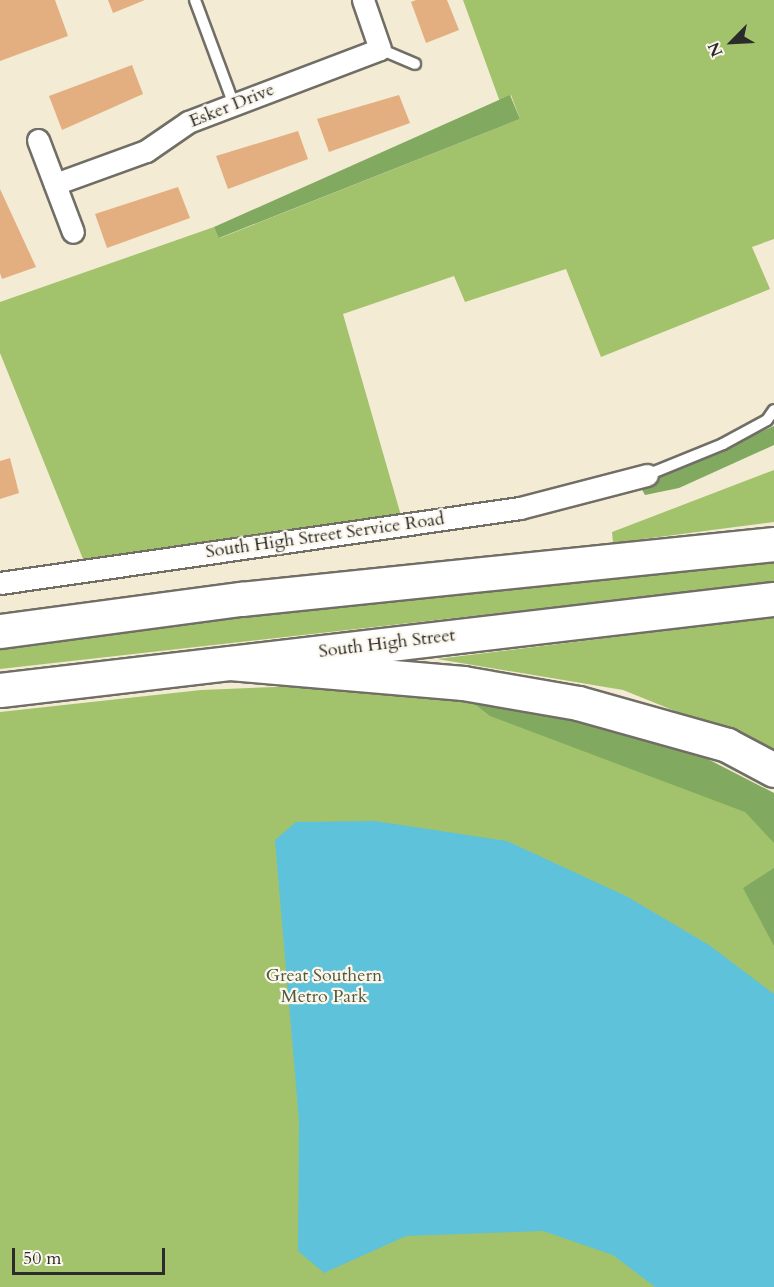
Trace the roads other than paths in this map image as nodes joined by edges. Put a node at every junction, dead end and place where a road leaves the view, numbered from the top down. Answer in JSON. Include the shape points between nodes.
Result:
{"nodes":[{"id":1,"x":195,"y":0,"type":"edge"},
{"id":2,"x":363,"y":0,"type":"edge"},
{"id":3,"x":380,"y":49,"type":"junction"},
{"id":4,"x":415,"y":64,"type":"dead end"},
{"id":5,"x":234,"y":105,"type":"junction"},
{"id":6,"x":38,"y":140,"type":"dead end"},
{"id":7,"x":55,"y":184,"type":"junction"},
{"id":8,"x":72,"y":232,"type":"dead end"},
{"id":9,"x":774,"y":410,"type":"edge"},
{"id":10,"x":646,"y":475,"type":"joint"},
{"id":11,"x":774,"y":544,"type":"edge"},
{"id":12,"x":0,"y":583,"type":"edge"},
{"id":13,"x":774,"y":599,"type":"edge"},
{"id":14,"x":0,"y":631,"type":"edge"},
{"id":15,"x":230,"y":663,"type":"junction"},
{"id":16,"x":0,"y":690,"type":"edge"},
{"id":17,"x":774,"y":770,"type":"edge"}],
"edges":[{"from":1,"to":5,"type":"lane"},
{"from":2,"to":3,"type":"street"},
{"from":3,"to":4,"type":"lane"},
{"from":3,"to":5,"type":"street","name":"Esker Drive"},
{"from":5,"to":7,"type":"street","name":"Esker Drive","via":[[188,122],[146,151]]},
{"from":6,"to":7,"type":"street"},
{"from":7,"to":8,"type":"street"},
{"from":9,"to":10,"type":"lane","via":[[767,420],[723,444]]},
{"from":10,"to":12,"type":"street","name":"South High Street Service Road","via":[[520,508]]},
{"from":11,"to":14,"type":"main road","via":[[241,599]]},
{"from":13,"to":15,"type":"main road","name":"South High Street"},
{"from":15,"to":16,"type":"main road","name":"South High Street"},
{"from":15,"to":17,"type":"main road","via":[[464,683],[578,703],[727,745]]}]}
